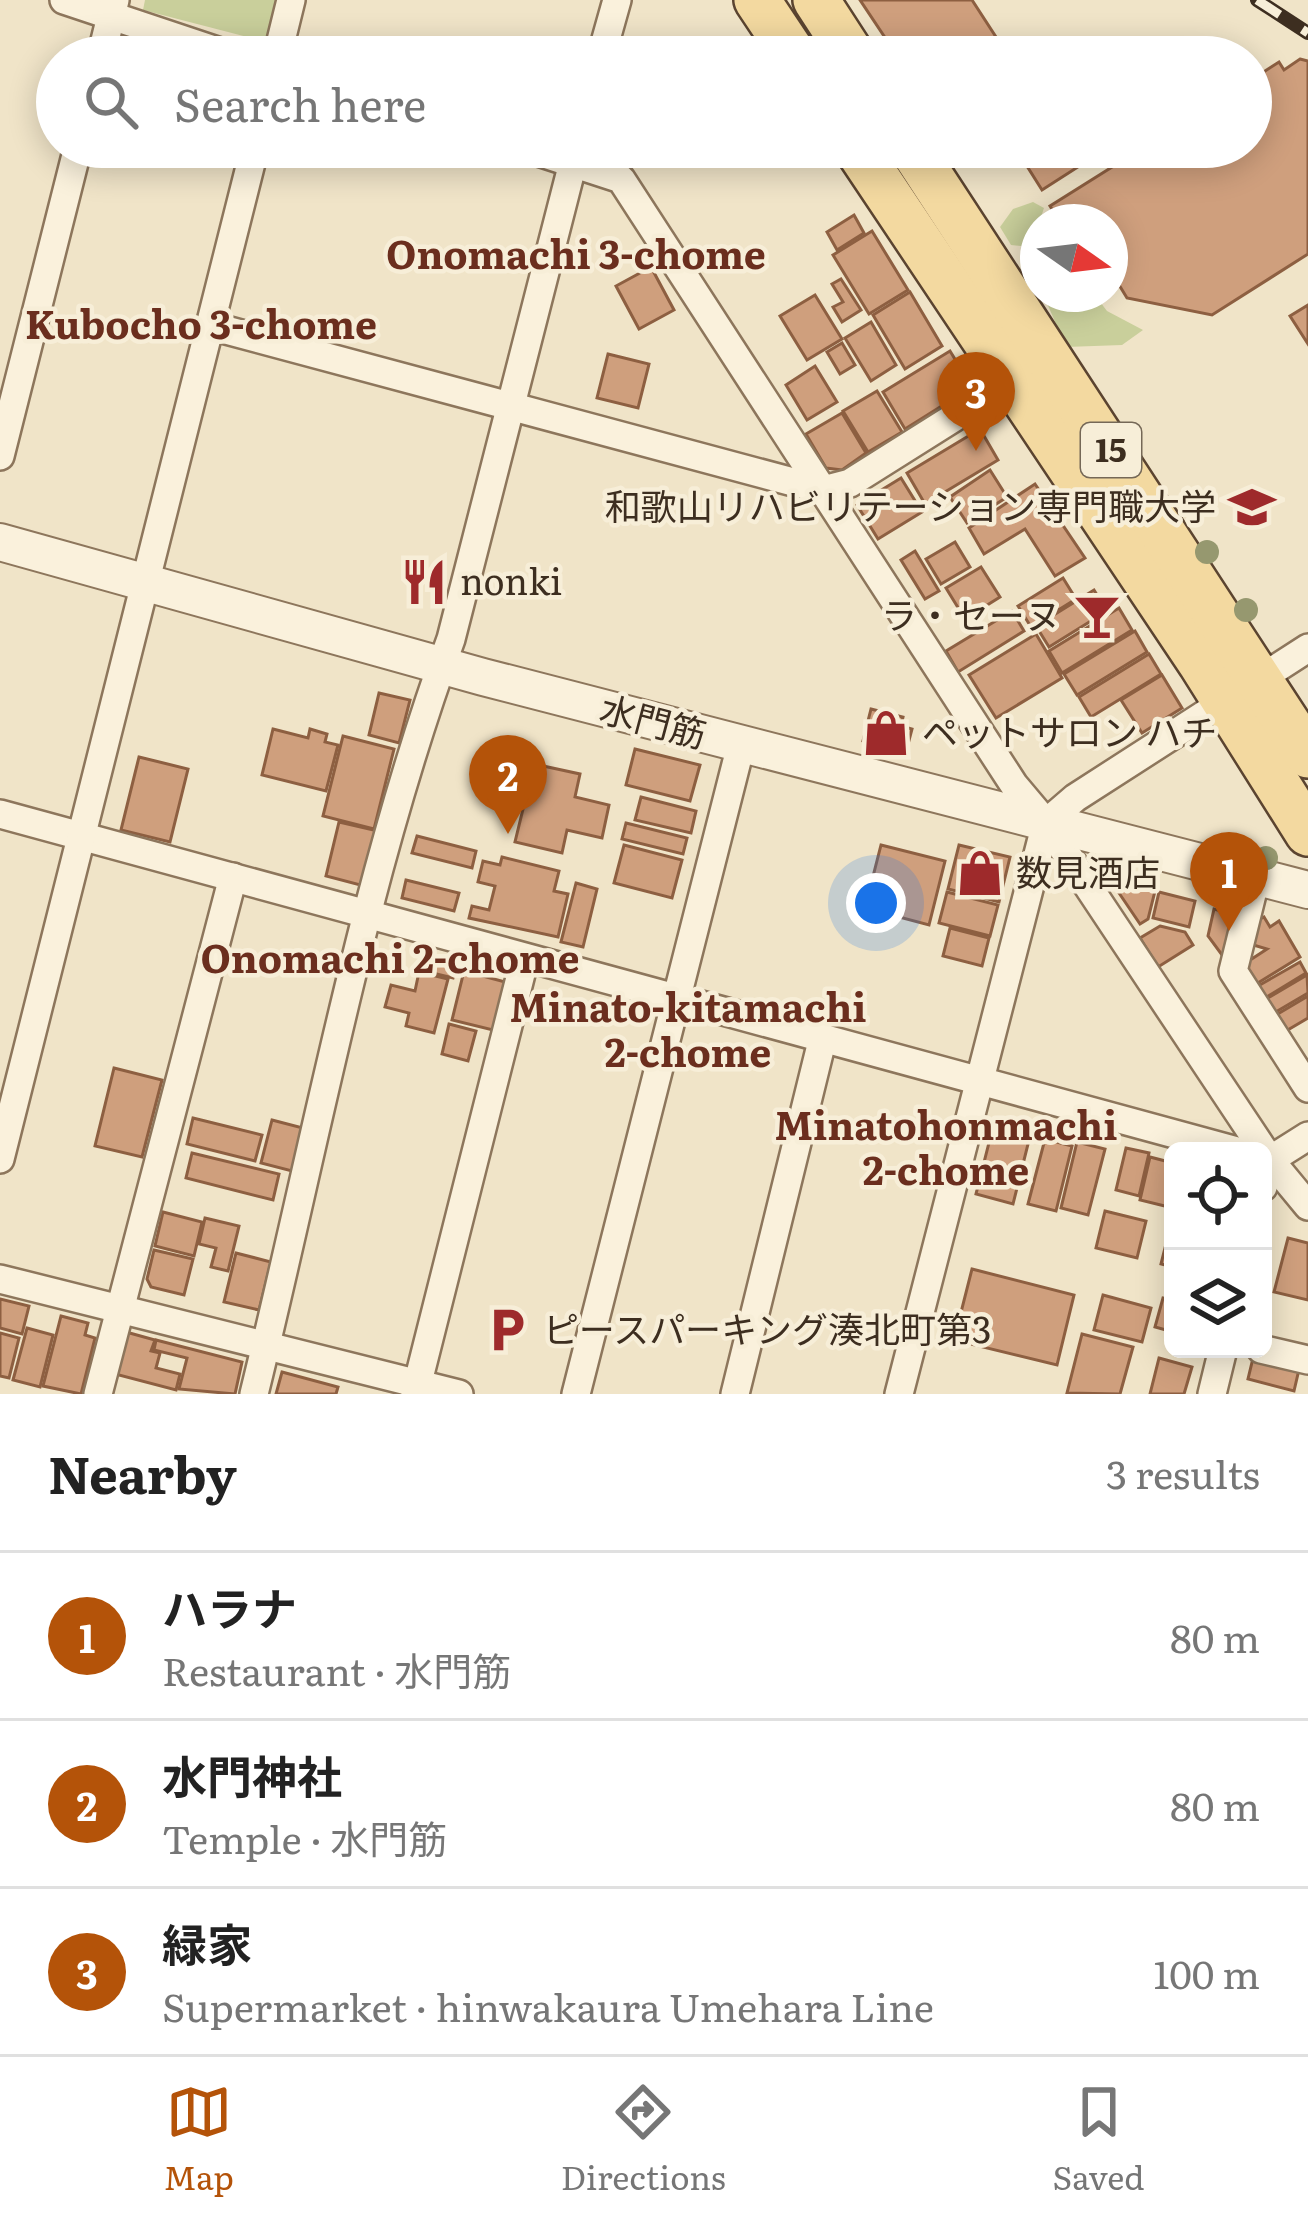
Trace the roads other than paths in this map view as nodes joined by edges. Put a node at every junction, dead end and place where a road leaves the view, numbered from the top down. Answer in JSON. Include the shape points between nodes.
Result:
{"nodes":[{"id":1,"x":64,"y":0,"type":"edge"},
{"id":2,"x":291,"y":0,"type":"edge"},
{"id":3,"x":617,"y":0,"type":"edge"},
{"id":4,"x":757,"y":0,"type":"edge"},
{"id":5,"x":816,"y":0,"type":"edge"},
{"id":6,"x":113,"y":8,"type":"edge"},
{"id":7,"x":183,"y":36,"type":"edge"},
{"id":8,"x":282,"y":36,"type":"edge"},
{"id":9,"x":607,"y":36,"type":"edge"},
{"id":10,"x":781,"y":36,"type":"edge"},
{"id":11,"x":839,"y":36,"type":"edge"},
{"id":12,"x":73,"y":168,"type":"edge"},
{"id":13,"x":250,"y":168,"type":"edge"},
{"id":14,"x":572,"y":168,"type":"edge"},
{"id":15,"x":599,"y":168,"type":"edge"},
{"id":16,"x":870,"y":168,"type":"edge"},
{"id":17,"x":938,"y":168,"type":"edge"},
{"id":18,"x":212,"y":326,"type":"junction"},
{"id":19,"x":1012,"y":381,"type":"junction"},
{"id":20,"x":508,"y":410,"type":"junction"},
{"id":21,"x":0,"y":456,"type":"edge"},
{"id":22,"x":823,"y":490,"type":"junction"},
{"id":23,"x":0,"y":542,"type":"edge"},
{"id":24,"x":147,"y":581,"type":"junction"},
{"id":25,"x":1308,"y":648,"type":"edge"},
{"id":26,"x":442,"y":665,"type":"junction"},
{"id":27,"x":1243,"y":691,"type":"junction"},
{"id":28,"x":741,"y":745,"type":"junction"},
{"id":29,"x":1308,"y":755,"type":"edge"},
{"id":30,"x":0,"y":814,"type":"edge"},
{"id":31,"x":1046,"y":823,"type":"junction"},
{"id":32,"x":1308,"y":833,"type":"edge"},
{"id":33,"x":83,"y":836,"type":"junction"},
{"id":34,"x":232,"y":877,"type":"junction"},
{"id":35,"x":1256,"y":878,"type":"junction"},
{"id":36,"x":1308,"y":890,"type":"edge"},
{"id":37,"x":370,"y":913,"type":"junction"},
{"id":38,"x":525,"y":958,"type":"junction"},
{"id":39,"x":675,"y":998,"type":"junction"},
{"id":40,"x":823,"y":1037,"type":"junction"},
{"id":41,"x":978,"y":1078,"type":"junction"},
{"id":42,"x":1308,"y":1088,"type":"edge"},
{"id":43,"x":1308,"y":1136,"type":"edge"},
{"id":44,"x":1205,"y":1142,"type":"edge"},
{"id":45,"x":1248,"y":1142,"type":"edge"},
{"id":46,"x":0,"y":1159,"type":"edge"},
{"id":47,"x":1272,"y":1163,"type":"edge"},
{"id":48,"x":1272,"y":1174,"type":"edge"},
{"id":49,"x":1308,"y":1206,"type":"edge"},
{"id":50,"x":0,"y":1279,"type":"edge"},
{"id":51,"x":120,"y":1310,"type":"junction"},
{"id":52,"x":266,"y":1347,"type":"junction"},
{"id":53,"x":1272,"y":1352,"type":"edge"},
{"id":54,"x":1221,"y":1358,"type":"edge"},
{"id":55,"x":1308,"y":1360,"type":"edge"},
{"id":56,"x":417,"y":1389,"type":"edge"},
{"id":57,"x":98,"y":1394,"type":"edge"},
{"id":58,"x":254,"y":1394,"type":"edge"},
{"id":59,"x":459,"y":1394,"type":"edge"},
{"id":60,"x":576,"y":1394,"type":"edge"},
{"id":61,"x":735,"y":1394,"type":"edge"},
{"id":62,"x":899,"y":1394,"type":"edge"},
{"id":63,"x":1212,"y":1394,"type":"edge"}],
"edges":[{"from":1,"to":6,"type":"street"},
{"from":2,"to":8,"type":"street"},
{"from":3,"to":9,"type":"street"},
{"from":4,"to":10,"type":"main road"},
{"from":5,"to":11,"type":"main road"},
{"from":6,"to":7,"type":"street"},
{"from":12,"to":21,"type":"street"},
{"from":13,"to":18,"type":"street"},
{"from":14,"to":20,"type":"street"},
{"from":15,"to":22,"type":"street","via":[[620,179]]},
{"from":16,"to":19,"type":"main road","number":"15"},
{"from":17,"to":27,"type":"main road","number":"15"},
{"from":18,"to":20,"type":"street"},
{"from":18,"to":24,"type":"street"},
{"from":19,"to":22,"type":"street","via":[[850,483]]},
{"from":19,"to":27,"type":"main road","number":"15"},
{"from":20,"to":22,"type":"street"},
{"from":20,"to":26,"type":"street"},
{"from":22,"to":31,"type":"street"},
{"from":23,"to":24,"type":"street","name":"水門筋"},
{"from":24,"to":26,"type":"street","name":"水門筋"},
{"from":24,"to":33,"type":"street"},
{"from":25,"to":27,"type":"street"},
{"from":26,"to":28,"type":"street","name":"水門筋"},
{"from":26,"to":37,"type":"street"},
{"from":27,"to":29,"type":"main road","number":"15"},
{"from":27,"to":31,"type":"street"},
{"from":27,"to":32,"type":"main road","number":"15"},
{"from":28,"to":31,"type":"street","name":"水門筋"},
{"from":28,"to":39,"type":"street"},
{"from":30,"to":33,"type":"street"},
{"from":31,"to":35,"type":"street","name":"水門筋"},
{"from":31,"to":41,"type":"street"},
{"from":31,"to":45,"type":"street"},
{"from":33,"to":34,"type":"street"},
{"from":33,"to":46,"type":"street"},
{"from":34,"to":37,"type":"street"},
{"from":34,"to":51,"type":"street"},
{"from":35,"to":36,"type":"street","name":"水門筋"},
{"from":35,"to":42,"type":"street","via":[[1233,971]]},
{"from":37,"to":38,"type":"street"},
{"from":37,"to":52,"type":"street"},
{"from":38,"to":39,"type":"street"},
{"from":38,"to":56,"type":"street"},
{"from":39,"to":40,"type":"street"},
{"from":39,"to":60,"type":"street"},
{"from":40,"to":41,"type":"street"},
{"from":40,"to":61,"type":"street"},
{"from":41,"to":44,"type":"street"},
{"from":41,"to":62,"type":"street"},
{"from":43,"to":47,"type":"street"},
{"from":48,"to":49,"type":"street"},
{"from":50,"to":51,"type":"street"},
{"from":51,"to":52,"type":"street"},
{"from":51,"to":57,"type":"street"},
{"from":52,"to":56,"type":"street"},
{"from":52,"to":58,"type":"street"},
{"from":53,"to":55,"type":"street"},
{"from":54,"to":63,"type":"street"},
{"from":56,"to":59,"type":"street"}]}
